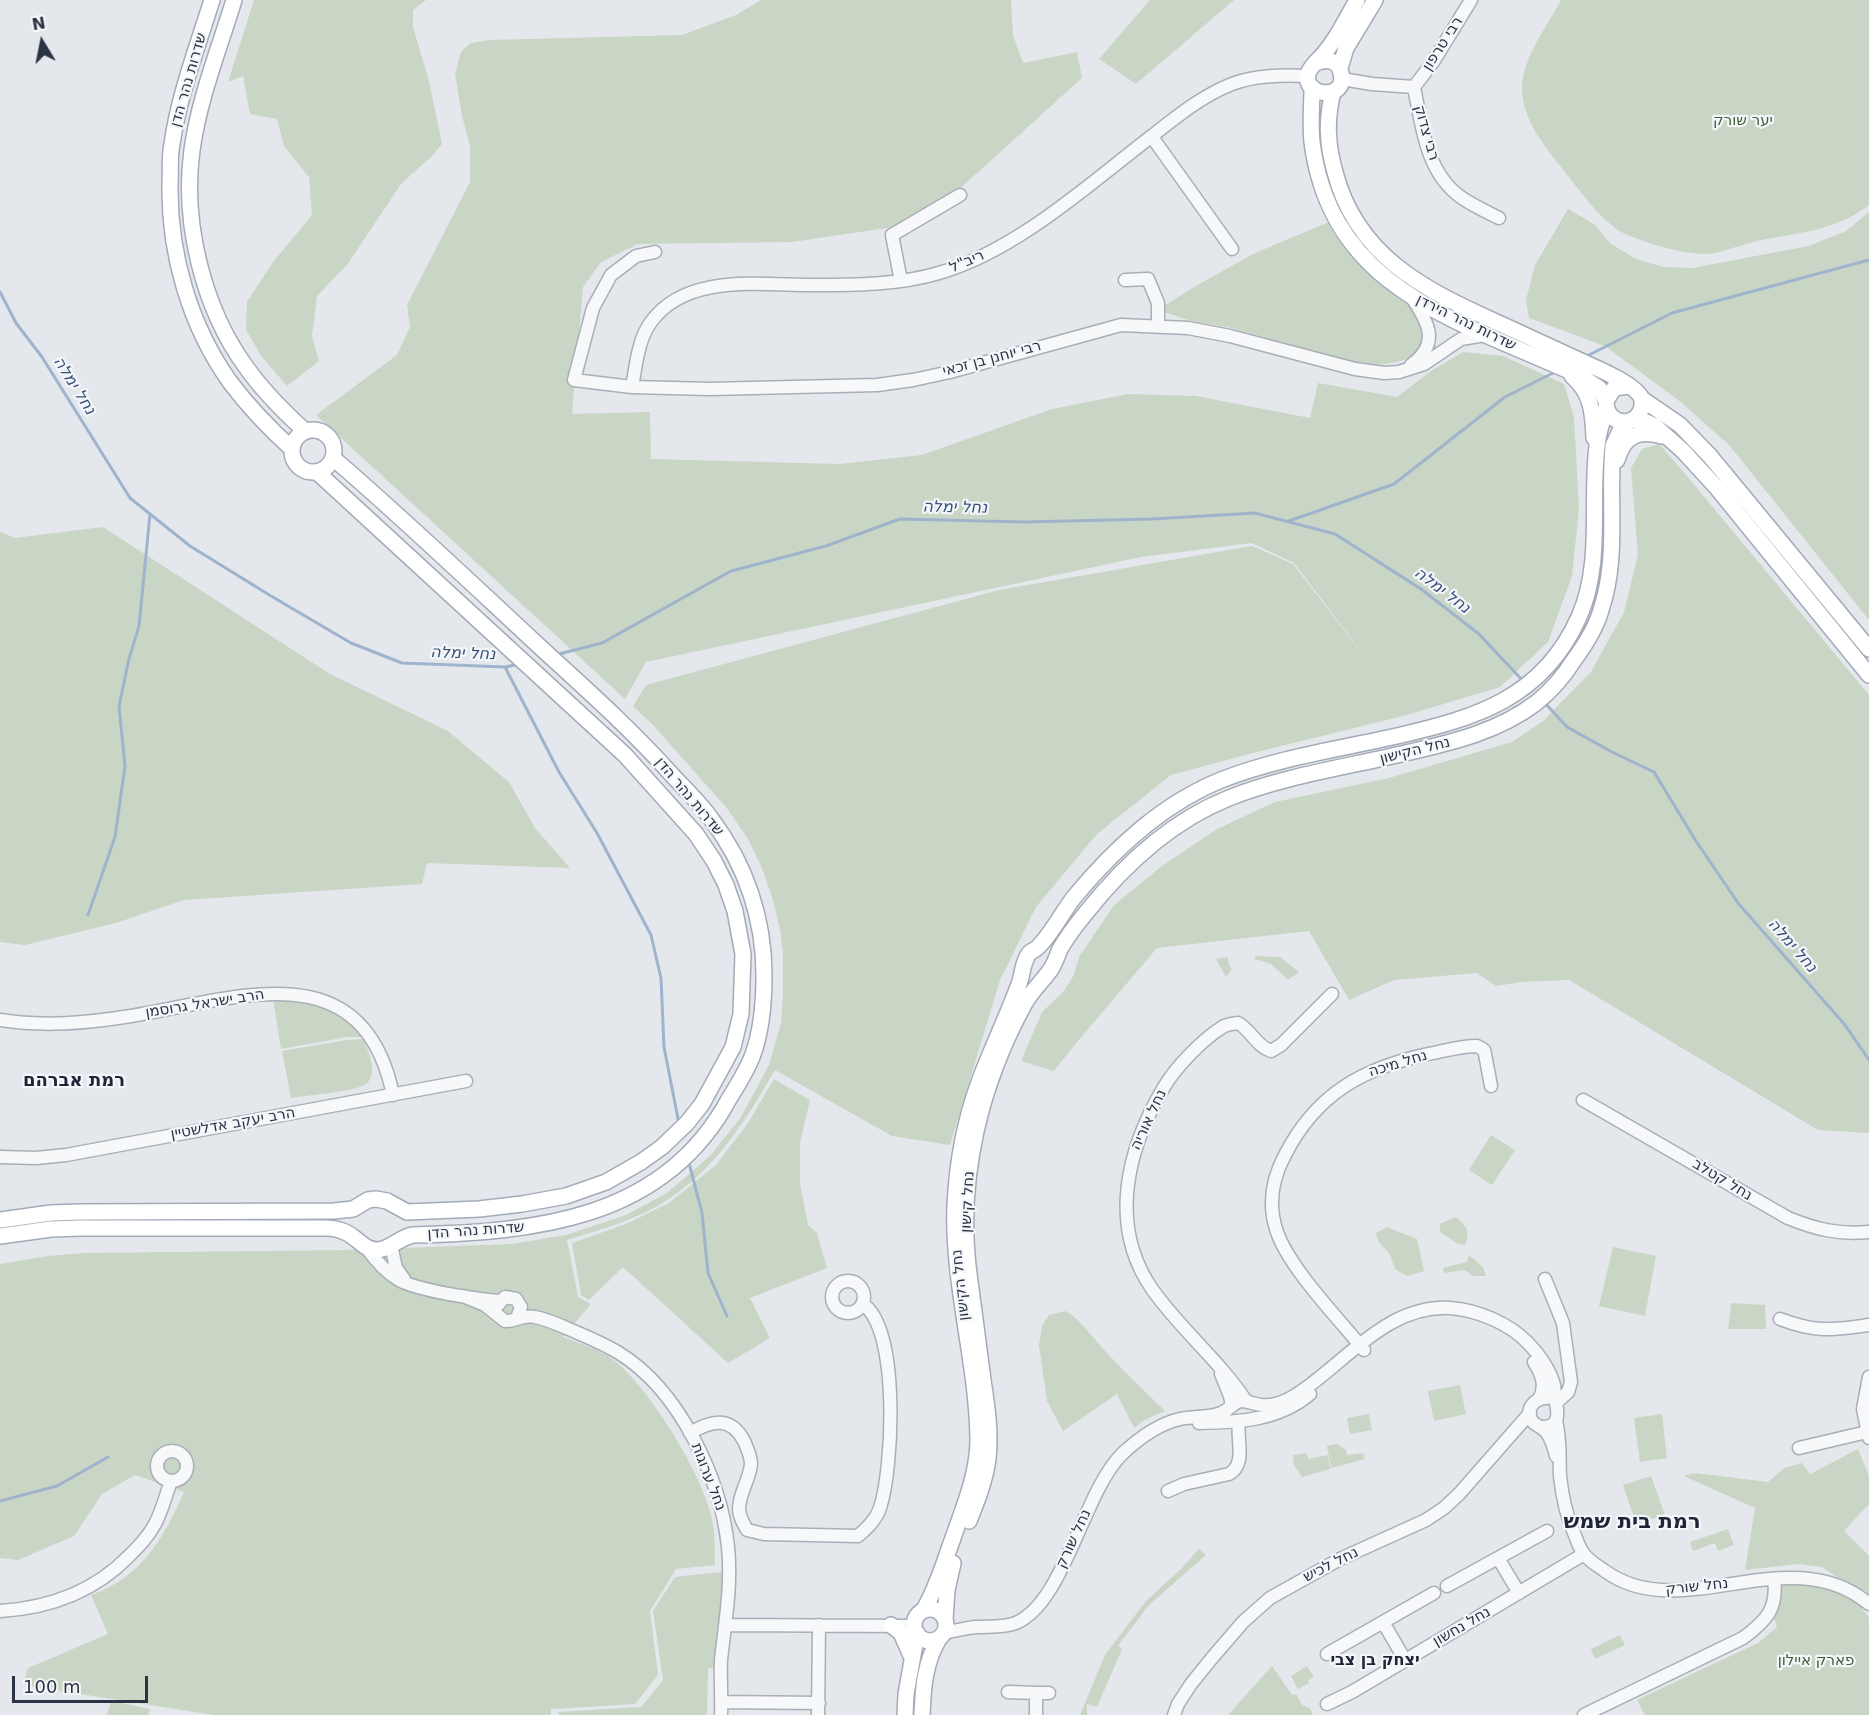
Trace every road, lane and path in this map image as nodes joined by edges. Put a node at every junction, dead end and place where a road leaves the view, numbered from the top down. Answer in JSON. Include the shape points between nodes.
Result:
{"nodes":[{"id":1,"x":212,"y":0,"type":"edge"},
{"id":2,"x":234,"y":0,"type":"edge"},
{"id":3,"x":1357,"y":0,"type":"edge"},
{"id":4,"x":1375,"y":0,"type":"edge"},
{"id":5,"x":1471,"y":0,"type":"edge"},
{"id":6,"x":1312,"y":75,"type":"junction"},
{"id":7,"x":1338,"y":80,"type":"junction"},
{"id":8,"x":1414,"y":87,"type":"junction"},
{"id":9,"x":1152,"y":137,"type":"junction"},
{"id":10,"x":960,"y":195,"type":"dead end"},
{"id":11,"x":1499,"y":218,"type":"dead end"},
{"id":12,"x":1232,"y":249,"type":"dead end"},
{"id":13,"x":655,"y":252,"type":"dead end"},
{"id":14,"x":1125,"y":280,"type":"dead end"},
{"id":15,"x":901,"y":281,"type":"junction"},
{"id":16,"x":1412,"y":298,"type":"junction"},
{"id":17,"x":1158,"y":326,"type":"junction"},
{"id":18,"x":1489,"y":336,"type":"junction"},
{"id":19,"x":1563,"y":368,"type":"junction"},
{"id":20,"x":1384,"y":373,"type":"junction"},
{"id":21,"x":1629,"y":386,"type":"junction"},
{"id":22,"x":632,"y":387,"type":"junction"},
{"id":23,"x":1642,"y":399,"type":"junction"},
{"id":24,"x":1606,"y":404,"type":"junction"},
{"id":25,"x":1631,"y":421,"type":"junction"},
{"id":26,"x":305,"y":431,"type":"junction"},
{"id":27,"x":1673,"y":441,"type":"junction"},
{"id":28,"x":292,"y":449,"type":"junction"},
{"id":29,"x":333,"y":458,"type":"junction"},
{"id":30,"x":317,"y":472,"type":"junction"},
{"id":31,"x":1612,"y":478,"type":"junction"},
{"id":32,"x":1595,"y":481,"type":"junction"},
{"id":33,"x":1869,"y":650,"type":"edge"},
{"id":34,"x":1869,"y":675,"type":"edge"},
{"id":35,"x":1031,"y":954,"type":"junction"},
{"id":36,"x":1050,"y":969,"type":"junction"},
{"id":37,"x":1332,"y":994,"type":"dead end"},
{"id":38,"x":0,"y":1020,"type":"edge"},
{"id":39,"x":466,"y":1081,"type":"dead end"},
{"id":40,"x":1491,"y":1086,"type":"dead end"},
{"id":41,"x":393,"y":1095,"type":"junction"},
{"id":42,"x":1583,"y":1100,"type":"dead end"},
{"id":43,"x":0,"y":1157,"type":"edge"},
{"id":44,"x":393,"y":1204,"type":"junction"},
{"id":45,"x":359,"y":1205,"type":"junction"},
{"id":46,"x":0,"y":1220,"type":"edge"},
{"id":47,"x":1869,"y":1232,"type":"edge"},
{"id":48,"x":0,"y":1236,"type":"edge"},
{"id":49,"x":353,"y":1236,"type":"junction"},
{"id":50,"x":395,"y":1242,"type":"junction"},
{"id":51,"x":366,"y":1247,"type":"junction"},
{"id":52,"x":1545,"y":1279,"type":"dead end"},
{"id":53,"x":410,"y":1284,"type":"junction"},
{"id":54,"x":863,"y":1304,"type":"dead end"},
{"id":55,"x":498,"y":1307,"type":"junction"},
{"id":56,"x":519,"y":1312,"type":"junction"},
{"id":57,"x":1780,"y":1319,"type":"dead end"},
{"id":58,"x":1869,"y":1325,"type":"edge"},
{"id":59,"x":1362,"y":1347,"type":"junction"},
{"id":60,"x":1209,"y":1355,"type":"junction"},
{"id":61,"x":1869,"y":1377,"type":"edge"},
{"id":62,"x":1539,"y":1399,"type":"junction"},
{"id":63,"x":1247,"y":1402,"type":"junction"},
{"id":64,"x":1556,"y":1403,"type":"junction"},
{"id":65,"x":1232,"y":1407,"type":"junction"},
{"id":66,"x":1530,"y":1413,"type":"junction"},
{"id":67,"x":1241,"y":1421,"type":"junction"},
{"id":68,"x":1556,"y":1421,"type":"junction"},
{"id":69,"x":1538,"y":1426,"type":"junction"},
{"id":70,"x":1160,"y":1427,"type":"junction"},
{"id":71,"x":690,"y":1433,"type":"junction"},
{"id":72,"x":1508,"y":1436,"type":"junction"},
{"id":73,"x":1868,"y":1436,"type":"edge"},
{"id":74,"x":1799,"y":1448,"type":"dead end"},
{"id":75,"x":1560,"y":1467,"type":"junction"},
{"id":76,"x":171,"y":1481,"type":"dead end"},
{"id":77,"x":1168,"y":1491,"type":"dead end"},
{"id":78,"x":1546,"y":1531,"type":"dead end"},
{"id":79,"x":1584,"y":1554,"type":"junction"},
{"id":80,"x":1498,"y":1558,"type":"junction"},
{"id":81,"x":1774,"y":1579,"type":"junction"},
{"id":82,"x":1447,"y":1586,"type":"dead end"},
{"id":83,"x":1434,"y":1593,"type":"dead end"},
{"id":84,"x":1519,"y":1593,"type":"junction"},
{"id":85,"x":1869,"y":1604,"type":"edge"},
{"id":86,"x":0,"y":1611,"type":"edge"},
{"id":87,"x":918,"y":1622,"type":"junction"},
{"id":88,"x":1383,"y":1622,"type":"junction"},
{"id":89,"x":726,"y":1625,"type":"junction"},
{"id":90,"x":819,"y":1625,"type":"junction"},
{"id":91,"x":891,"y":1625,"type":"junction"},
{"id":92,"x":944,"y":1627,"type":"junction"},
{"id":93,"x":1327,"y":1654,"type":"dead end"},
{"id":94,"x":912,"y":1658,"type":"junction"},
{"id":95,"x":1405,"y":1660,"type":"junction"},
{"id":96,"x":1008,"y":1692,"type":"dead end"},
{"id":97,"x":1036,"y":1693,"type":"junction"},
{"id":98,"x":1049,"y":1693,"type":"dead end"},
{"id":99,"x":722,"y":1702,"type":"junction"},
{"id":100,"x":1327,"y":1704,"type":"dead end"},
{"id":101,"x":818,"y":1709,"type":"edge"},
{"id":102,"x":721,"y":1715,"type":"edge"},
{"id":103,"x":905,"y":1715,"type":"edge"},
{"id":104,"x":922,"y":1715,"type":"edge"},
{"id":105,"x":1036,"y":1715,"type":"edge"},
{"id":106,"x":1174,"y":1715,"type":"edge"},
{"id":107,"x":1584,"y":1715,"type":"edge"}],
"edges":[{"from":1,"to":28,"type":"main road","name":"שדרות נהר הדן","via":[[179,106],[171,147],[173,241],[184,288],[208,346],[231,383]]},
{"from":2,"to":26,"type":"main road","name":"שדרות נהר הדן","via":[[198,114],[191,151],[193,238],[204,281],[226,335],[246,368]]},
{"from":3,"to":6,"type":"main road"},
{"from":4,"to":7,"type":"main road","name":"שדרות נהר הירדן","via":[[1346,48]]},
{"from":5,"to":8,"type":"street","name":"רבי טרפון"},
{"from":6,"to":7,"type":"main road","via":[[1319,93]]},
{"from":6,"to":7,"type":"main road","via":[[1326,60],[1336,64]]},
{"from":6,"to":9,"type":"street","name":"ריב\"ל","via":[[1233,84],[1216,91]]},
{"from":6,"to":16,"type":"main road","name":"שדרות נהר הירדן","via":[[1311,124],[1315,159],[1326,198],[1358,252]]},
{"from":7,"to":8,"type":"street"},
{"from":7,"to":21,"type":"main road","name":"שדרות נהר הירדן","via":[[1328,117],[1328,140],[1340,192],[1359,227],[1384,256],[1437,295]]},
{"from":8,"to":11,"type":"street","name":"רבי צדוק","via":[[1432,161],[1446,184],[1462,198]]},
{"from":9,"to":12,"type":"street"},
{"from":9,"to":15,"type":"street","name":"ריב\"ל","via":[[1002,247],[939,273]]},
{"from":10,"to":15,"type":"street","via":[[892,235]]},
{"from":13,"to":22,"type":"street","name":"רבי יוחנן בן זכאי","via":[[636,256],[611,275],[593,308],[574,380]]},
{"from":14,"to":17,"type":"street","via":[[1148,279],[1158,303]]},
{"from":15,"to":22,"type":"street","name":"ריב\"ל","via":[[739,284],[680,298],[651,321],[644,333]]},
{"from":16,"to":18,"type":"main road","name":"שדרות נהר הירדן"},
{"from":16,"to":20,"type":"street","name":"רבי יוחנן בן זכאי","via":[[1429,328],[1428,344],[1412,364]]},
{"from":17,"to":20,"type":"street","name":"רבי יוחנן בן זכאי","via":[[1230,336]]},
{"from":17,"to":22,"type":"street","name":"רבי יוחנן בן זכאי","via":[[1107,327],[950,372],[877,385]]},
{"from":18,"to":19,"type":"main road","name":"שדרות נהר הירדן"},
{"from":18,"to":20,"type":"street","name":"רבי יוחנן בן זכאי","via":[[1461,339],[1416,368]]},
{"from":19,"to":24,"type":"main road","name":"שדרות נהר הירדן","via":[[1599,388]]},
{"from":19,"to":32,"type":"main road","via":[[1578,381],[1589,400]]},
{"from":21,"to":23,"type":"main road"},
{"from":21,"to":24,"type":"main road","via":[[1614,388]]},
{"from":23,"to":25,"type":"main road","via":[[1642,410]]},
{"from":23,"to":33,"type":"main road","via":[[1680,425],[1710,456]]},
{"from":24,"to":25,"type":"main road","via":[[1612,417]]},
{"from":24,"to":32,"type":"main road","via":[[1596,448]]},
{"from":25,"to":27,"type":"main road","via":[[1641,420],[1655,426]]},
{"from":25,"to":31,"type":"main road","name":"נחל הקישון","via":[[1620,431],[1613,446]]},
{"from":26,"to":28,"type":"main road","via":[[296,438]]},
{"from":26,"to":29,"type":"main road","name":"שדרות נהר הדן","via":[[319,430],[330,438]]},
{"from":27,"to":31,"type":"main road","via":[[1654,433],[1634,436],[1623,446]]},
{"from":27,"to":34,"type":"main road","via":[[1717,488]]},
{"from":28,"to":30,"type":"main road","name":"שדרות נהר הדן","via":[[297,465]]},
{"from":29,"to":30,"type":"main road"},
{"from":29,"to":50,"type":"main road","name":"שדרות נהר הדן","via":[[638,737],[711,818],[745,875],[764,954],[762,1020],[751,1058],[718,1119],[675,1166],[614,1204],[572,1219],[478,1233],[413,1235]]},
{"from":30,"to":44,"type":"main road","name":"שדרות נהר הדן","via":[[625,755],[696,834],[726,885],[744,954],[741,1014],[733,1047],[702,1104],[662,1147],[606,1182],[566,1196],[462,1210],[407,1212]]},
{"from":31,"to":36,"type":"main road","name":"נחל הקישון","via":[[1612,551],[1601,612],[1575,660],[1537,702],[1475,735],[1263,786],[1197,813],[1162,836],[1122,872],[1072,932]]},
{"from":32,"to":35,"type":"main road","name":"נחל הקישון","via":[[1590,578],[1583,606],[1554,656],[1525,687],[1469,717],[1258,768],[1195,792],[1159,815],[1109,858]]},
{"from":35,"to":36,"type":"main road","via":[[1049,952],[1053,960]]},
{"from":35,"to":36,"type":"main road","via":[[1027,969],[1034,975],[1042,976]]},
{"from":35,"to":87,"type":"main road","name":"נחל הקישון","via":[[975,1094],[963,1140],[955,1202],[956,1239],[976,1408],[977,1458],[944,1563]]},
{"from":36,"to":92,"type":"main road","name":"נחל קישון","via":[[1026,1002],[1009,1039],[985,1098],[974,1142],[966,1203],[967,1250],[986,1398],[988,1459],[950,1576]]},
{"from":37,"to":60,"type":"street","name":"נחל אוריה","via":[[1271,1051],[1238,1023],[1221,1027],[1166,1084],[1137,1141],[1125,1206],[1132,1246],[1152,1288]]},
{"from":38,"to":41,"type":"street","name":"הרב ישראל גרוסמן","via":[[80,1023],[246,996],[295,993],[334,1006],[364,1029],[380,1053]]},
{"from":39,"to":41,"type":"street","name":"הרב יעקב אדלשטיין"},
{"from":40,"to":59,"type":"street","name":"נחל מיכה","via":[[1484,1050],[1477,1046],[1376,1068],[1325,1101],[1296,1133],[1280,1165],[1271,1202],[1278,1236],[1294,1264]]},
{"from":41,"to":43,"type":"street","name":"הרב יעקב אדלשטיין","via":[[66,1155]]},
{"from":42,"to":47,"type":"street","name":"נחל קטלב","via":[[1788,1218],[1838,1233]]},
{"from":44,"to":45,"type":"main road","name":"שדרות נהר הדן","via":[[376,1199]]},
{"from":44,"to":50,"type":"main road","via":[[402,1226]]},
{"from":45,"to":46,"type":"main road","name":"שדרות נהר הדן","via":[[334,1211],[81,1212]]},
{"from":45,"to":49,"type":"main road","via":[[351,1221]]},
{"from":48,"to":49,"type":"main road","via":[[70,1228],[332,1228]]},
{"from":49,"to":51,"type":"main road"},
{"from":50,"to":51,"type":"main road","name":"שדרות נהר הדן","via":[[380,1249]]},
{"from":50,"to":53,"type":"street","via":[[396,1268]]},
{"from":51,"to":53,"type":"street","via":[[389,1272]]},
{"from":52,"to":64,"type":"street","via":[[1563,1323],[1571,1382],[1568,1392]]},
{"from":53,"to":55,"type":"street"},
{"from":54,"to":71,"type":"street","via":[[877,1320],[884,1343],[892,1425],[880,1508],[869,1527],[858,1536],[764,1534],[747,1530],[739,1505],[751,1464],[741,1436],[733,1426],[722,1422],[704,1424]]},
{"from":55,"to":56,"type":"street","via":[[505,1321],[513,1321]]},
{"from":55,"to":56,"type":"street","via":[[505,1297],[512,1297],[518,1302]]},
{"from":56,"to":71,"type":"street","name":"נחל ערוגות","via":[[595,1340],[621,1354],[664,1395]]},
{"from":57,"to":58,"type":"street","via":[[1821,1330]]},
{"from":59,"to":62,"type":"street","name":"נחל שורק","via":[[1416,1320],[1467,1318],[1500,1330],[1529,1355],[1543,1382]]},
{"from":59,"to":63,"type":"street","name":"נחל שורק","via":[[1286,1400],[1262,1406]]},
{"from":59,"to":64,"type":"street","name":"נחל שורק","via":[[1386,1325],[1414,1312],[1447,1308],[1469,1311],[1503,1325],[1527,1342],[1554,1384]]},
{"from":59,"to":67,"type":"street","name":"נחל שורק","via":[[1290,1408]]},
{"from":60,"to":63,"type":"street","name":"נחל אוריה"},
{"from":60,"to":65,"type":"street","name":"נחל אוריה","via":[[1221,1374]]},
{"from":61,"to":73,"type":"street","via":[[1863,1409]]},
{"from":62,"to":64,"type":"street"},
{"from":62,"to":66,"type":"street"},
{"from":63,"to":65,"type":"street","via":[[1238,1401]]},
{"from":63,"to":67,"type":"street","via":[[1253,1412]]},
{"from":64,"to":68,"type":"street"},
{"from":65,"to":67,"type":"street","via":[[1232,1416]]},
{"from":65,"to":70,"type":"street","name":"נחל שורק"},
{"from":66,"to":69,"type":"street"},
{"from":66,"to":72,"type":"street","name":"נחל לכיש"},
{"from":67,"to":70,"type":"street","name":"נחל שורק"},
{"from":67,"to":77,"type":"street","via":[[1237,1431],[1239,1464],[1234,1472]]},
{"from":68,"to":69,"type":"street"},
{"from":68,"to":75,"type":"street"},
{"from":69,"to":72,"type":"street","name":"נחל לכיש"},
{"from":69,"to":75,"type":"street","via":[[1548,1435]]},
{"from":70,"to":92,"type":"street","name":"נחל שורק","via":[[1137,1440],[1108,1470],[1060,1571],[1034,1611],[1007,1625]]},
{"from":71,"to":89,"type":"street","name":"נחל ערוגות","via":[[704,1460],[723,1516],[729,1579]]},
{"from":72,"to":106,"type":"street","name":"נחל לכיש","via":[[1444,1508],[1270,1598],[1212,1658],[1191,1684]]},
{"from":73,"to":74,"type":"street"},
{"from":75,"to":79,"type":"street","via":[[1568,1517]]},
{"from":76,"to":86,"type":"street","via":[[155,1523],[117,1568],[68,1598],[34,1608]]},
{"from":78,"to":80,"type":"street"},
{"from":79,"to":81,"type":"street","name":"נחל שורק","via":[[1621,1581],[1662,1591]]},
{"from":79,"to":84,"type":"street","name":"נחל נחשון"},
{"from":80,"to":82,"type":"street"},
{"from":80,"to":84,"type":"street"},
{"from":81,"to":85,"type":"street","name":"נחל שורק","via":[[1819,1579],[1850,1590]]},
{"from":81,"to":107,"type":"street","via":[[1776,1591],[1770,1614],[1761,1626],[1704,1659]]},
{"from":83,"to":88,"type":"street"},
{"from":84,"to":95,"type":"street","name":"נחל נחשון"},
{"from":87,"to":91,"type":"street"},
{"from":87,"to":92,"type":"main road","via":[[936,1610]]},
{"from":87,"to":92,"type":"main road","via":[[921,1637],[929,1640]]},
{"from":87,"to":94,"type":"main road","name":"נחל הקישון"},
{"from":88,"to":93,"type":"street"},
{"from":88,"to":95,"type":"street"},
{"from":89,"to":90,"type":"street"},
{"from":89,"to":99,"type":"street","name":"נחל ערוגות","via":[[721,1663]]},
{"from":90,"to":91,"type":"street"},
{"from":90,"to":101,"type":"street"},
{"from":91,"to":94,"type":"main road","via":[[901,1633]]},
{"from":92,"to":104,"type":"main road","via":[[928,1659]]},
{"from":94,"to":103,"type":"main road","name":"נחל הקישון"},
{"from":95,"to":100,"type":"street","name":"נחל נחשון"},
{"from":96,"to":97,"type":"street"},
{"from":97,"to":98,"type":"street"},
{"from":97,"to":105,"type":"street"},
{"from":99,"to":101,"type":"street"},
{"from":99,"to":102,"type":"street","name":"נחל ערוגות"}]}
